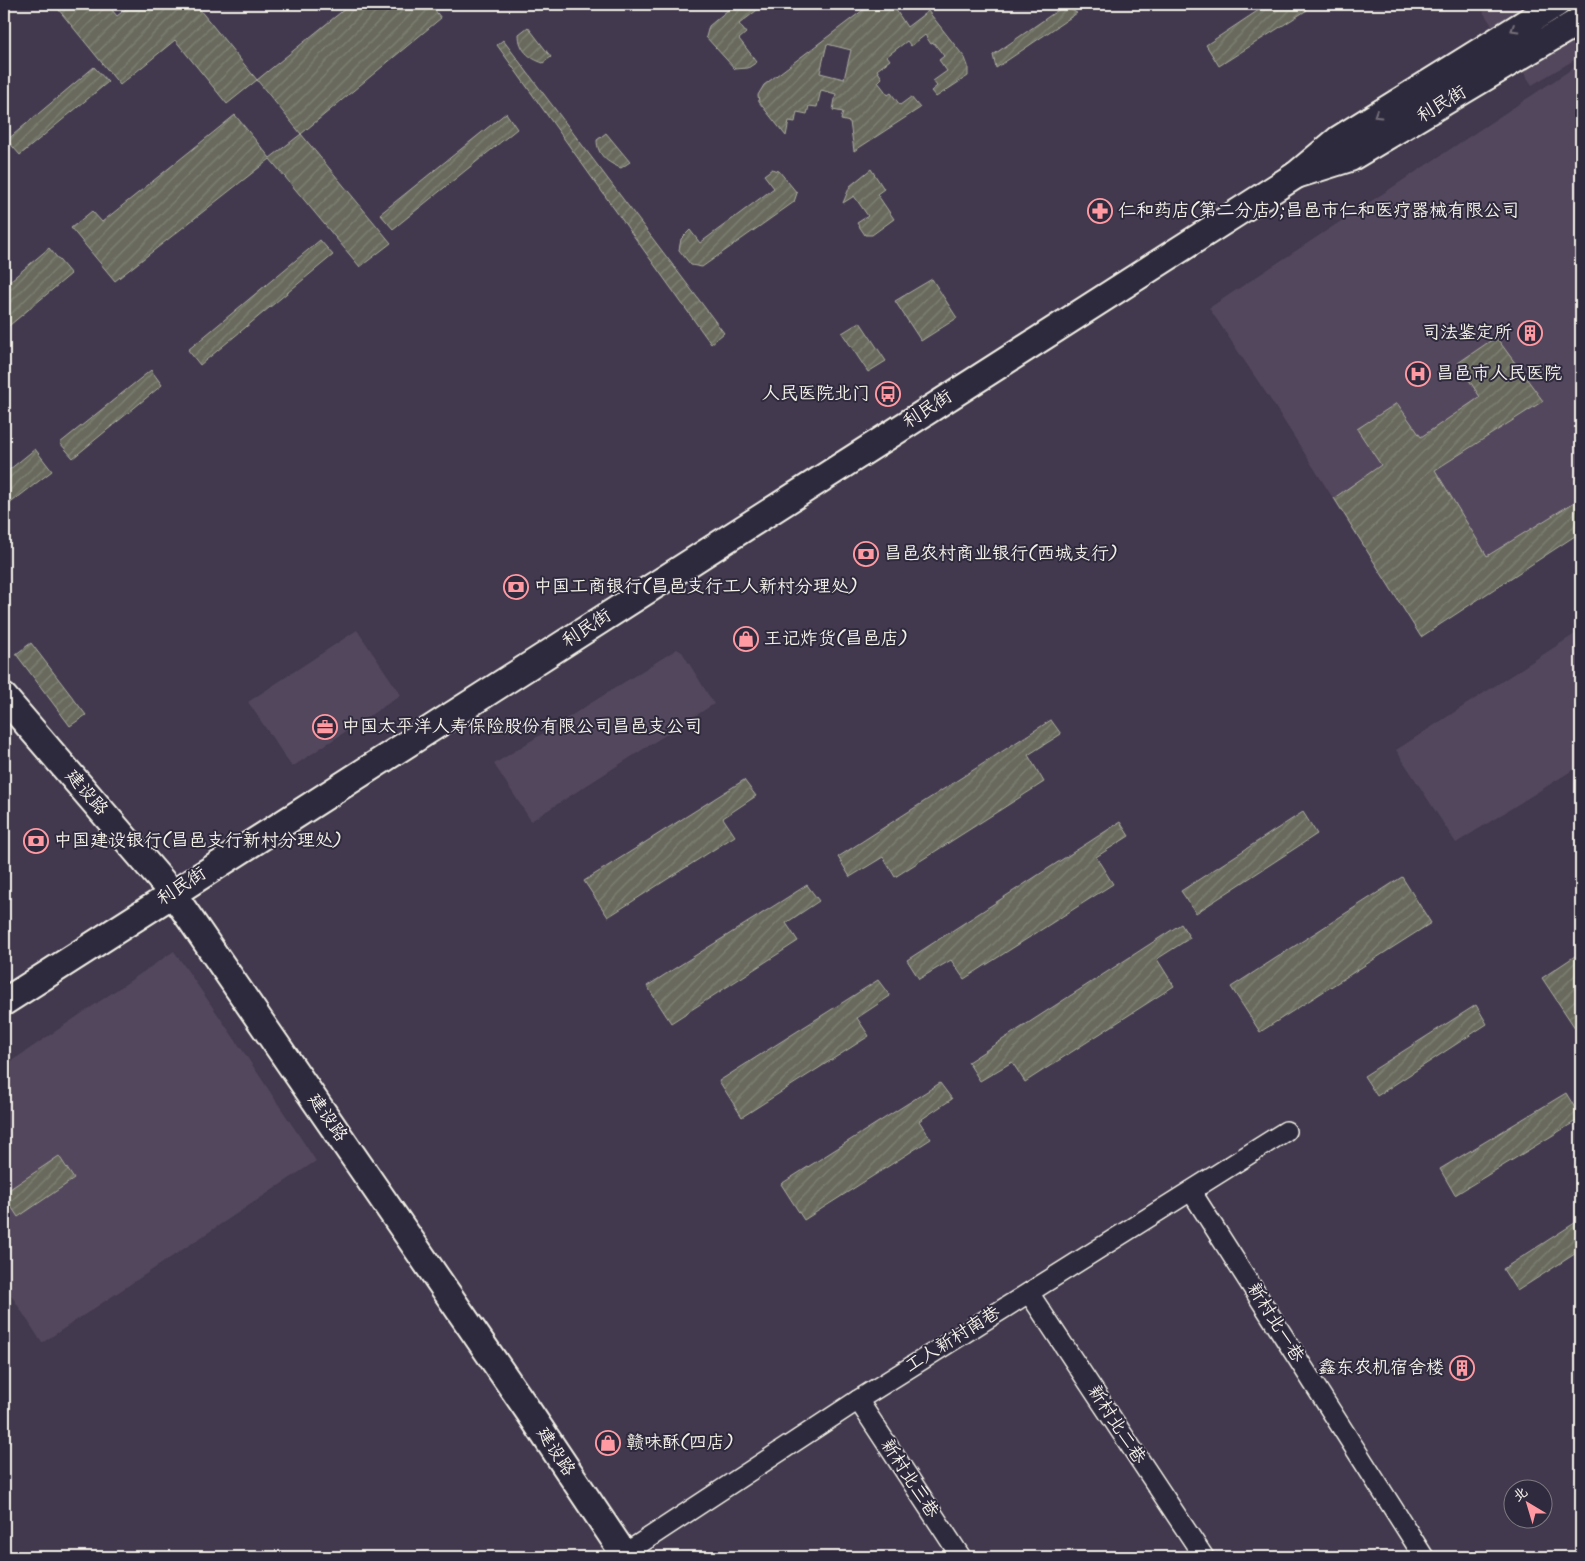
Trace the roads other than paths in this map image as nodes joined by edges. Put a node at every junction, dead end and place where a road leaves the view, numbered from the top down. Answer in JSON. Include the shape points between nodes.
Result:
{"nodes":[{"id":1,"x":1556,"y":4,"type":"edge"},
{"id":2,"x":1581,"y":20,"type":"edge"},
{"id":3,"x":1296,"y":175,"type":"junction"},
{"id":4,"x":4,"y":697,"type":"edge"},
{"id":5,"x":172,"y":894,"type":"junction"},
{"id":6,"x":4,"y":1002,"type":"edge"},
{"id":7,"x":1286,"y":1131,"type":"dead end"},
{"id":8,"x":1191,"y":1191,"type":"junction"},
{"id":9,"x":1029,"y":1293,"type":"junction"},
{"id":10,"x":858,"y":1400,"type":"junction"},
{"id":11,"x":625,"y":1556,"type":"edge"},
{"id":12,"x":960,"y":1557,"type":"edge"},
{"id":13,"x":1204,"y":1557,"type":"edge"},
{"id":14,"x":1424,"y":1557,"type":"edge"}],
"edges":[{"from":1,"to":3,"type":"street","name":"利民街","one_way":true,"via":[[1339,139]]},
{"from":2,"to":3,"type":"street","name":"利民街","via":[[1350,158]]},
{"from":3,"to":5,"type":"street","name":"利民街"},
{"from":4,"to":5,"type":"street","name":"建设路"},
{"from":5,"to":6,"type":"street","name":"利民街"},
{"from":5,"to":11,"type":"street","name":"建设路"},
{"from":7,"to":8,"type":"street","name":"工人新村南巷"},
{"from":8,"to":9,"type":"street","name":"工人新村南巷"},
{"from":8,"to":14,"type":"street","name":"新村北一巷"},
{"from":9,"to":10,"type":"street","name":"工人新村南巷"},
{"from":9,"to":13,"type":"street","name":"新村北二巷"},
{"from":10,"to":11,"type":"street","name":"工人新村南巷"},
{"from":10,"to":12,"type":"street","name":"新村北三巷"}]}
